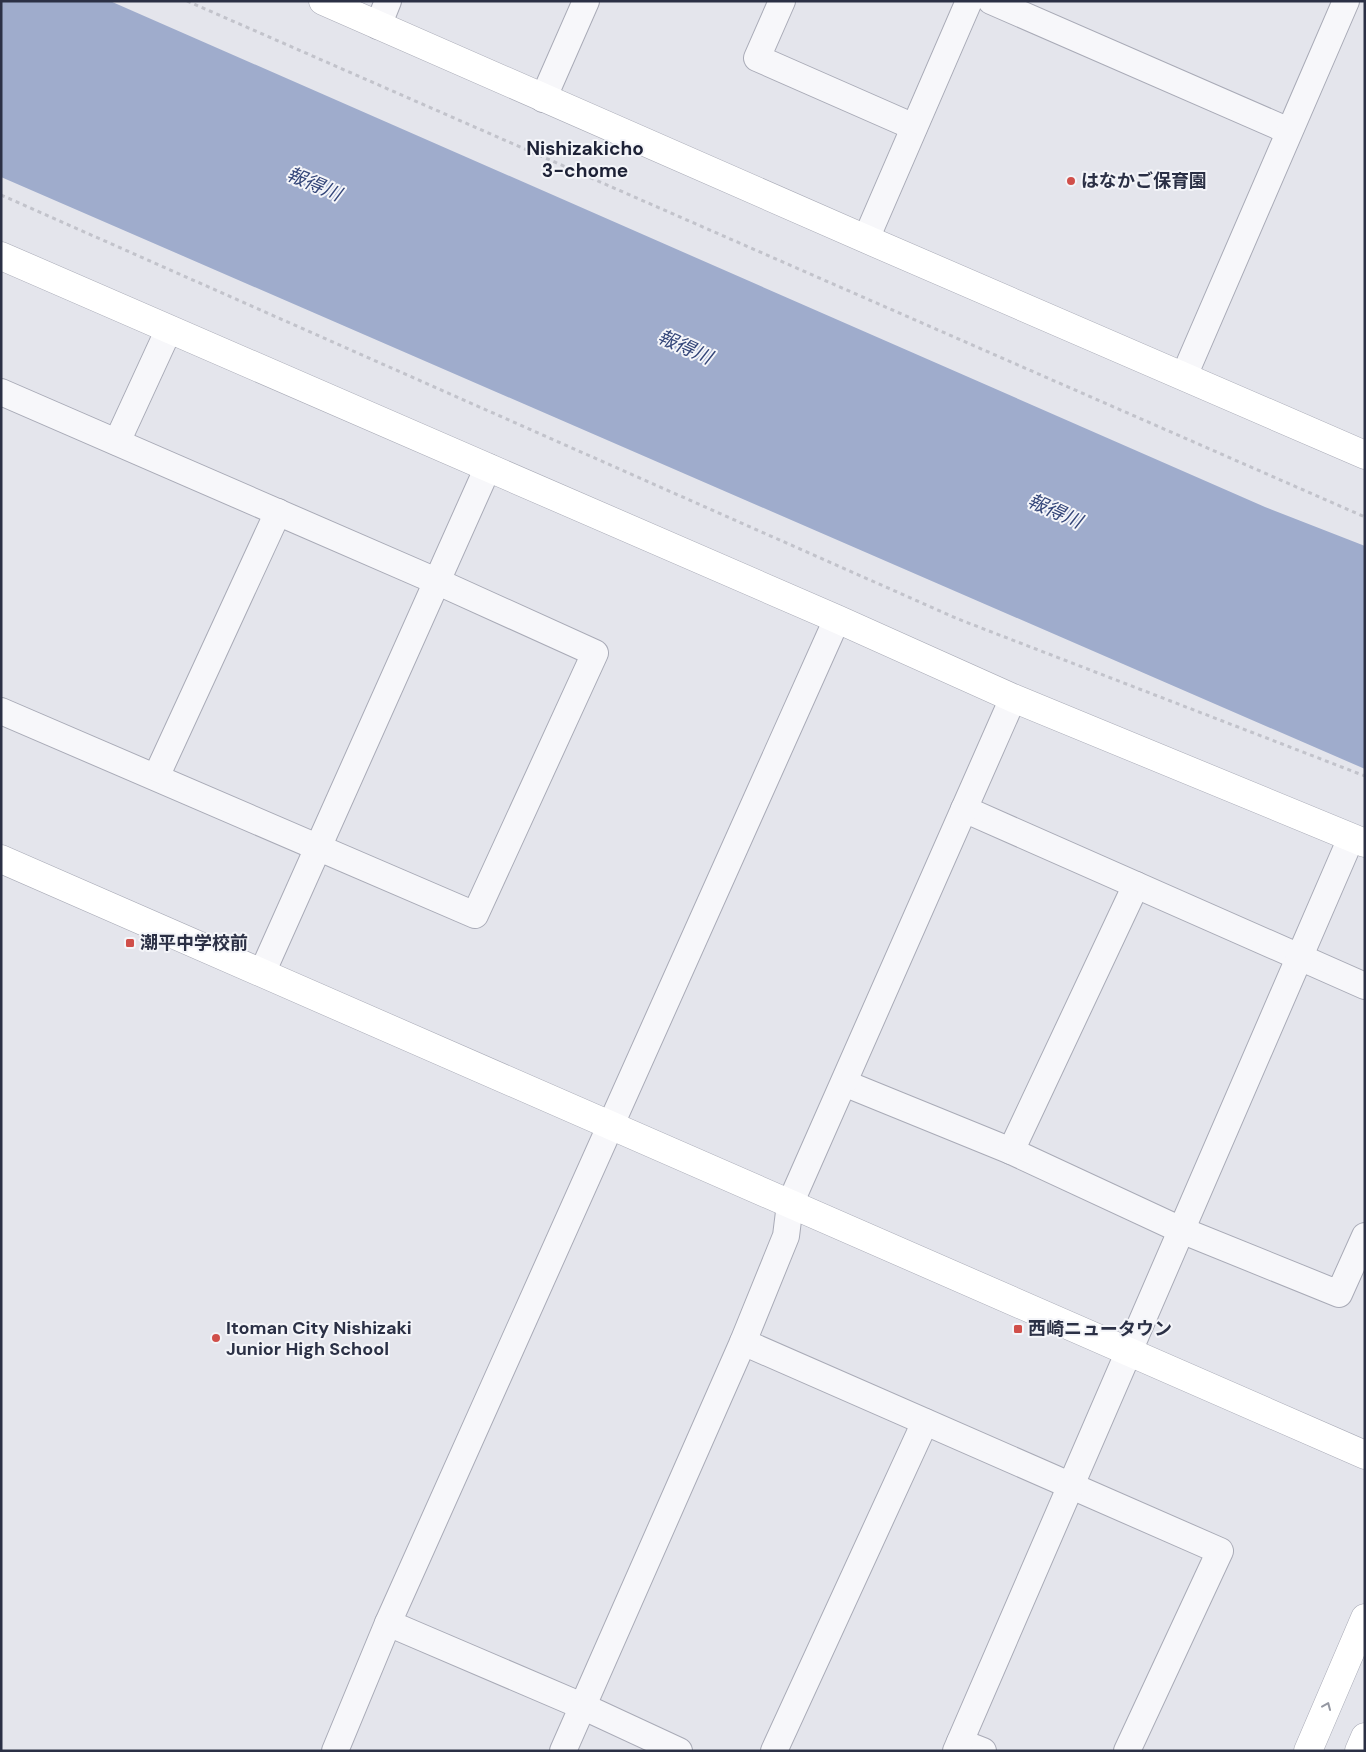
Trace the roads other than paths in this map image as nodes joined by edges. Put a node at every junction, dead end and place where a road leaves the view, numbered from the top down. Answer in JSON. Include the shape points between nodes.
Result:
{"nodes":[{"id":1,"x":322,"y":1,"type":"edge"},
{"id":2,"x":388,"y":1,"type":"edge"},
{"id":3,"x":586,"y":1,"type":"edge"},
{"id":4,"x":782,"y":1,"type":"edge"},
{"id":5,"x":969,"y":1,"type":"edge"},
{"id":6,"x":991,"y":1,"type":"edge"},
{"id":7,"x":1346,"y":1,"type":"edge"},
{"id":8,"x":378,"y":26,"type":"junction"},
{"id":9,"x":543,"y":99,"type":"junction"},
{"id":10,"x":914,"y":127,"type":"junction"},
{"id":11,"x":1289,"y":131,"type":"junction"},
{"id":12,"x":866,"y":239,"type":"junction"},
{"id":13,"x":1,"y":256,"type":"edge"},
{"id":14,"x":169,"y":329,"type":"junction"},
{"id":15,"x":1184,"y":376,"type":"junction"},
{"id":16,"x":1,"y":392,"type":"edge"},
{"id":17,"x":117,"y":442,"type":"junction"},
{"id":18,"x":1365,"y":455,"type":"edge"},
{"id":19,"x":488,"y":467,"type":"junction"},
{"id":20,"x":278,"y":512,"type":"junction"},
{"id":21,"x":436,"y":581,"type":"junction"},
{"id":22,"x":837,"y":619,"type":"junction"},
{"id":23,"x":1013,"y":698,"type":"junction"},
{"id":24,"x":1,"y":711,"type":"edge"},
{"id":25,"x":156,"y":777,"type":"junction"},
{"id":26,"x":964,"y":809,"type":"junction"},
{"id":27,"x":1358,"y":841,"type":"edge"},
{"id":28,"x":318,"y":847,"type":"junction"},
{"id":29,"x":1,"y":859,"type":"edge"},
{"id":30,"x":1136,"y":885,"type":"junction"},
{"id":31,"x":1299,"y":957,"type":"junction"},
{"id":32,"x":262,"y":973,"type":"junction"},
{"id":33,"x":1365,"y":986,"type":"edge"},
{"id":34,"x":844,"y":1083,"type":"junction"},
{"id":35,"x":610,"y":1125,"type":"junction"},
{"id":36,"x":1011,"y":1151,"type":"junction"},
{"id":37,"x":790,"y":1204,"type":"junction"},
{"id":38,"x":1181,"y":1230,"type":"junction"},
{"id":39,"x":1365,"y":1236,"type":"edge"},
{"id":40,"x":742,"y":1342,"type":"junction"},
{"id":41,"x":1129,"y":1352,"type":"junction"},
{"id":42,"x":925,"y":1422,"type":"junction"},
{"id":43,"x":1365,"y":1456,"type":"edge"},
{"id":44,"x":1071,"y":1485,"type":"junction"},
{"id":45,"x":1365,"y":1618,"type":"edge"},
{"id":46,"x":388,"y":1623,"type":"junction"},
{"id":47,"x":582,"y":1706,"type":"junction"},
{"id":48,"x":1365,"y":1737,"type":"edge"},
{"id":49,"x":966,"y":1748,"type":"edge"},
{"id":50,"x":336,"y":1751,"type":"edge"},
{"id":51,"x":563,"y":1751,"type":"edge"},
{"id":52,"x":679,"y":1751,"type":"edge"},
{"id":53,"x":774,"y":1751,"type":"edge"},
{"id":54,"x":1128,"y":1751,"type":"edge"},
{"id":55,"x":1308,"y":1751,"type":"edge"},
{"id":56,"x":1359,"y":1751,"type":"edge"}],
"edges":[{"from":1,"to":8,"type":"street"},
{"from":2,"to":8,"type":"street"},
{"from":3,"to":9,"type":"street"},
{"from":4,"to":10,"type":"street","via":[[757,58]]},
{"from":5,"to":10,"type":"street"},
{"from":6,"to":11,"type":"street"},
{"from":7,"to":11,"type":"street"},
{"from":8,"to":9,"type":"street"},
{"from":9,"to":12,"type":"street"},
{"from":10,"to":12,"type":"street"},
{"from":11,"to":15,"type":"street"},
{"from":12,"to":15,"type":"street"},
{"from":13,"to":14,"type":"street"},
{"from":14,"to":17,"type":"street"},
{"from":14,"to":19,"type":"street"},
{"from":15,"to":18,"type":"street"},
{"from":16,"to":17,"type":"street"},
{"from":17,"to":20,"type":"street"},
{"from":19,"to":21,"type":"street"},
{"from":19,"to":22,"type":"street"},
{"from":20,"to":21,"type":"street"},
{"from":20,"to":25,"type":"street"},
{"from":21,"to":28,"type":"street"},
{"from":21,"to":28,"type":"street","via":[[595,653],[475,915]]},
{"from":22,"to":23,"type":"street"},
{"from":22,"to":35,"type":"street"},
{"from":23,"to":26,"type":"street"},
{"from":23,"to":27,"type":"street"},
{"from":24,"to":25,"type":"street"},
{"from":25,"to":28,"type":"street"},
{"from":26,"to":30,"type":"street"},
{"from":26,"to":34,"type":"street"},
{"from":27,"to":31,"type":"street"},
{"from":28,"to":32,"type":"street"},
{"from":29,"to":32,"type":"street"},
{"from":30,"to":31,"type":"street"},
{"from":30,"to":36,"type":"street"},
{"from":31,"to":33,"type":"street"},
{"from":31,"to":38,"type":"street"},
{"from":32,"to":35,"type":"street"},
{"from":34,"to":36,"type":"street"},
{"from":34,"to":37,"type":"street"},
{"from":35,"to":37,"type":"street"},
{"from":35,"to":46,"type":"street"},
{"from":36,"to":38,"type":"street"},
{"from":37,"to":40,"type":"street","via":[[786,1236]]},
{"from":37,"to":41,"type":"street"},
{"from":38,"to":39,"type":"street","via":[[1339,1294]]},
{"from":38,"to":41,"type":"street"},
{"from":40,"to":42,"type":"street"},
{"from":40,"to":47,"type":"street"},
{"from":41,"to":43,"type":"street"},
{"from":41,"to":44,"type":"street"},
{"from":42,"to":44,"type":"street"},
{"from":42,"to":53,"type":"street"},
{"from":44,"to":49,"type":"street"},
{"from":44,"to":54,"type":"street","via":[[1220,1551]]},
{"from":55,"to":45,"type":"street","one_way":true},
{"from":46,"to":47,"type":"street"},
{"from":46,"to":50,"type":"street"},
{"from":47,"to":51,"type":"street"},
{"from":47,"to":52,"type":"street"},
{"from":48,"to":56,"type":"street"}]}
